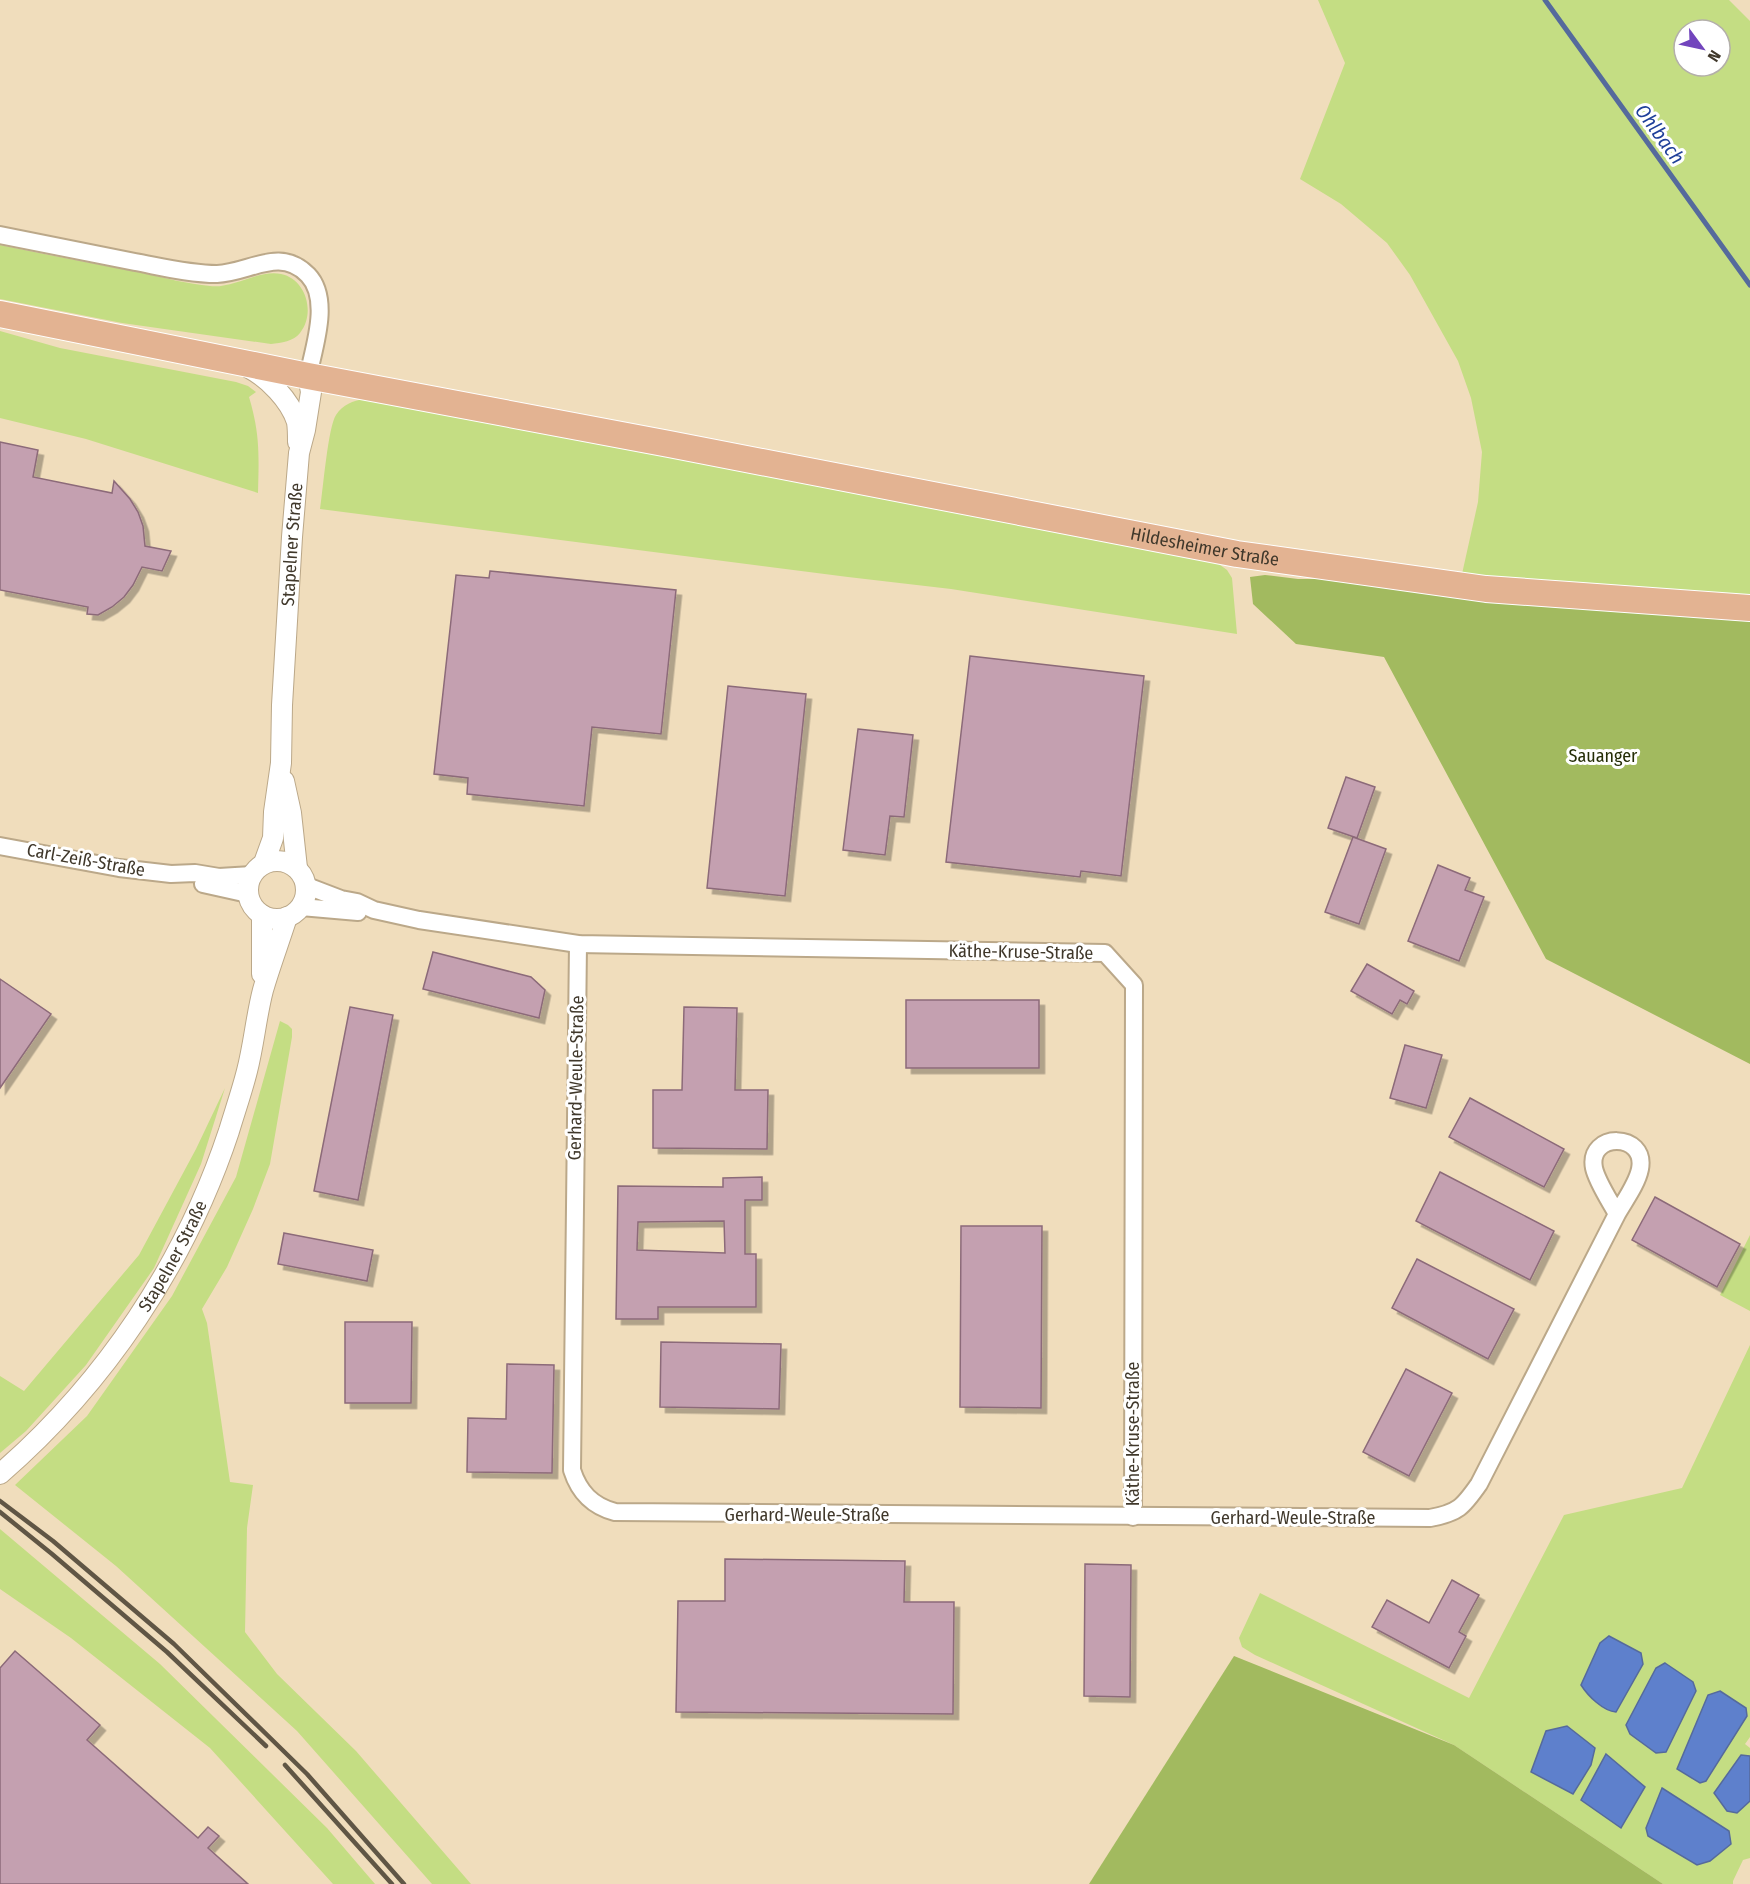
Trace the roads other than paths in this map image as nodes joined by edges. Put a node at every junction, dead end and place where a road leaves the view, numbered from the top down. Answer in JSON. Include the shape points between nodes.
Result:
{"nodes":[{"id":1,"x":0,"y":235,"type":"edge"},
{"id":2,"x":0,"y":314,"type":"edge"},
{"id":3,"x":234,"y":362,"type":"junction"},
{"id":4,"x":308,"y":376,"type":"junction"},
{"id":5,"x":297,"y":422,"type":"junction"},
{"id":6,"x":299,"y":453,"type":"junction"},
{"id":7,"x":1750,"y":608,"type":"edge"},
{"id":8,"x":281,"y":763,"type":"junction"},
{"id":9,"x":0,"y":846,"type":"edge"},
{"id":10,"x":297,"y":868,"type":"junction"},
{"id":11,"x":255,"y":877,"type":"junction"},
{"id":12,"x":307,"y":886,"type":"junction"},
{"id":13,"x":374,"y":910,"type":"junction"},
{"id":14,"x":294,"y":912,"type":"junction"},
{"id":15,"x":262,"y":915,"type":"junction"},
{"id":16,"x":578,"y":944,"type":"junction"},
{"id":17,"x":262,"y":992,"type":"junction"},
{"id":18,"x":1617,"y":1214,"type":"dead end"},
{"id":19,"x":0,"y":1474,"type":"edge"},
{"id":20,"x":1133,"y":1517,"type":"junction"}],
"edges":[{"from":1,"to":4,"type":"street","via":[[177,270],[218,274],[277,260],[290,263],[309,276],[319,296]]},
{"from":2,"to":3,"type":"main road","name":"Hildesheimer Straße"},
{"from":3,"to":4,"type":"main road","name":"Hildesheimer Straße"},
{"from":3,"to":5,"type":"street","via":[[269,381]]},
{"from":4,"to":5,"type":"street","via":[[299,398]]},
{"from":4,"to":6,"type":"street","name":"Stapelner Straße","via":[[311,392]]},
{"from":4,"to":7,"type":"main road","name":"Hildesheimer Straße","via":[[1238,554],[1486,589]]},
{"from":5,"to":6,"type":"street"},
{"from":6,"to":8,"type":"street","name":"Stapelner Straße","via":[[283,676]]},
{"from":8,"to":10,"type":"street","name":"Stapelner Straße"},
{"from":8,"to":11,"type":"street","name":"Stapelner Straße","via":[[273,838]]},
{"from":9,"to":11,"type":"street","name":"Carl-Zeiß-Straße","via":[[119,868]]},
{"from":10,"to":11,"type":"street","via":[[282,860]]},
{"from":10,"to":12,"type":"street","name":"Stapelner Straße"},
{"from":11,"to":15,"type":"street","via":[[250,902]]},
{"from":12,"to":13,"type":"street"},
{"from":12,"to":14,"type":"street","name":"Stapelner Straße"},
{"from":13,"to":14,"type":"street"},
{"from":13,"to":16,"type":"street"},
{"from":14,"to":15,"type":"street","via":[[279,919]]},
{"from":14,"to":17,"type":"street","name":"Stapelner Straße"},
{"from":15,"to":17,"type":"street","name":"Stapelner Straße"},
{"from":16,"to":20,"type":"street","name":"Käthe-Kruse-Straße","via":[[1106,953],[1134,985]]},
{"from":16,"to":20,"type":"street","name":"Gerhard-Weule-Straße","via":[[572,1470],[587,1498],[607,1510],[622,1513]]},
{"from":17,"to":19,"type":"street","name":"Stapelner Straße","via":[[247,1070],[228,1133],[168,1270],[129,1334],[80,1394]]},
{"from":18,"to":20,"type":"street","name":"Gerhard-Weule-Straße","via":[[1479,1484],[1456,1511],[1430,1518]]}]}
